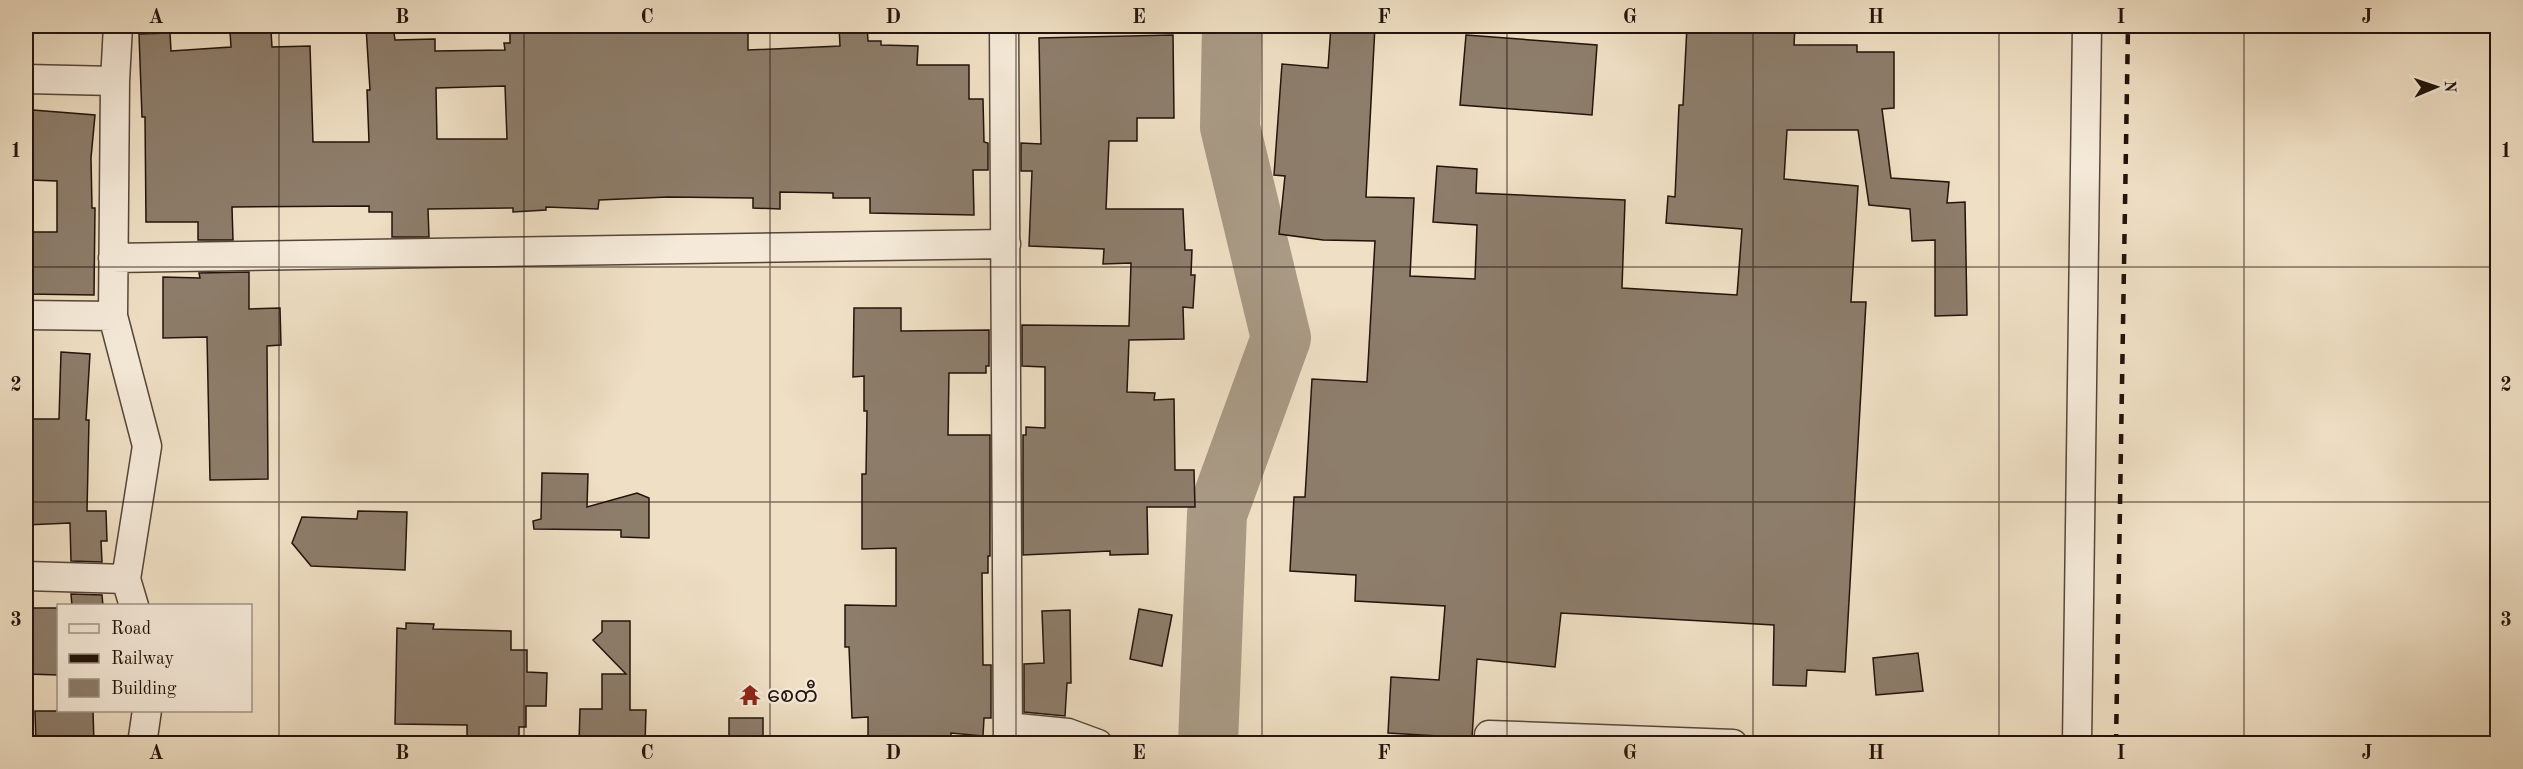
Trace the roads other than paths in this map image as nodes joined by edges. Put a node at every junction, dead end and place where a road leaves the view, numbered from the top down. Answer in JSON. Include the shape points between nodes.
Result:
{"nodes":[{"id":1,"x":118,"y":26,"type":"edge"},
{"id":2,"x":1004,"y":26,"type":"edge"},
{"id":3,"x":2087,"y":26,"type":"edge"},
{"id":4,"x":26,"y":79,"type":"edge"},
{"id":5,"x":115,"y":81,"type":"junction"},
{"id":6,"x":1006,"y":244,"type":"junction"},
{"id":7,"x":113,"y":258,"type":"junction"},
{"id":8,"x":26,"y":315,"type":"edge"},
{"id":9,"x":113,"y":316,"type":"junction"},
{"id":10,"x":26,"y":576,"type":"edge"},
{"id":11,"x":126,"y":579,"type":"junction"},
{"id":12,"x":133,"y":604,"type":"edge"},
{"id":13,"x":147,"y":712,"type":"edge"},
{"id":14,"x":1008,"y":735,"type":"edge"},
{"id":15,"x":1490,"y":735,"type":"dead end"},
{"id":16,"x":142,"y":744,"type":"edge"},
{"id":17,"x":1098,"y":744,"type":"edge"},
{"id":18,"x":1733,"y":744,"type":"edge"},
{"id":19,"x":2076,"y":744,"type":"edge"}],
"edges":[{"from":1,"to":5,"type":"street"},
{"from":2,"to":6,"type":"street"},
{"from":3,"to":19,"type":"street"},
{"from":4,"to":5,"type":"street"},
{"from":5,"to":7,"type":"street"},
{"from":6,"to":7,"type":"street"},
{"from":6,"to":14,"type":"street"},
{"from":7,"to":9,"type":"street"},
{"from":8,"to":9,"type":"street"},
{"from":9,"to":11,"type":"street","via":[[147,446]]},
{"from":10,"to":11,"type":"street"},
{"from":11,"to":12,"type":"street"},
{"from":13,"to":16,"type":"street"},
{"from":14,"to":17,"type":"street","via":[[1068,733]]},
{"from":15,"to":18,"type":"street"}]}
